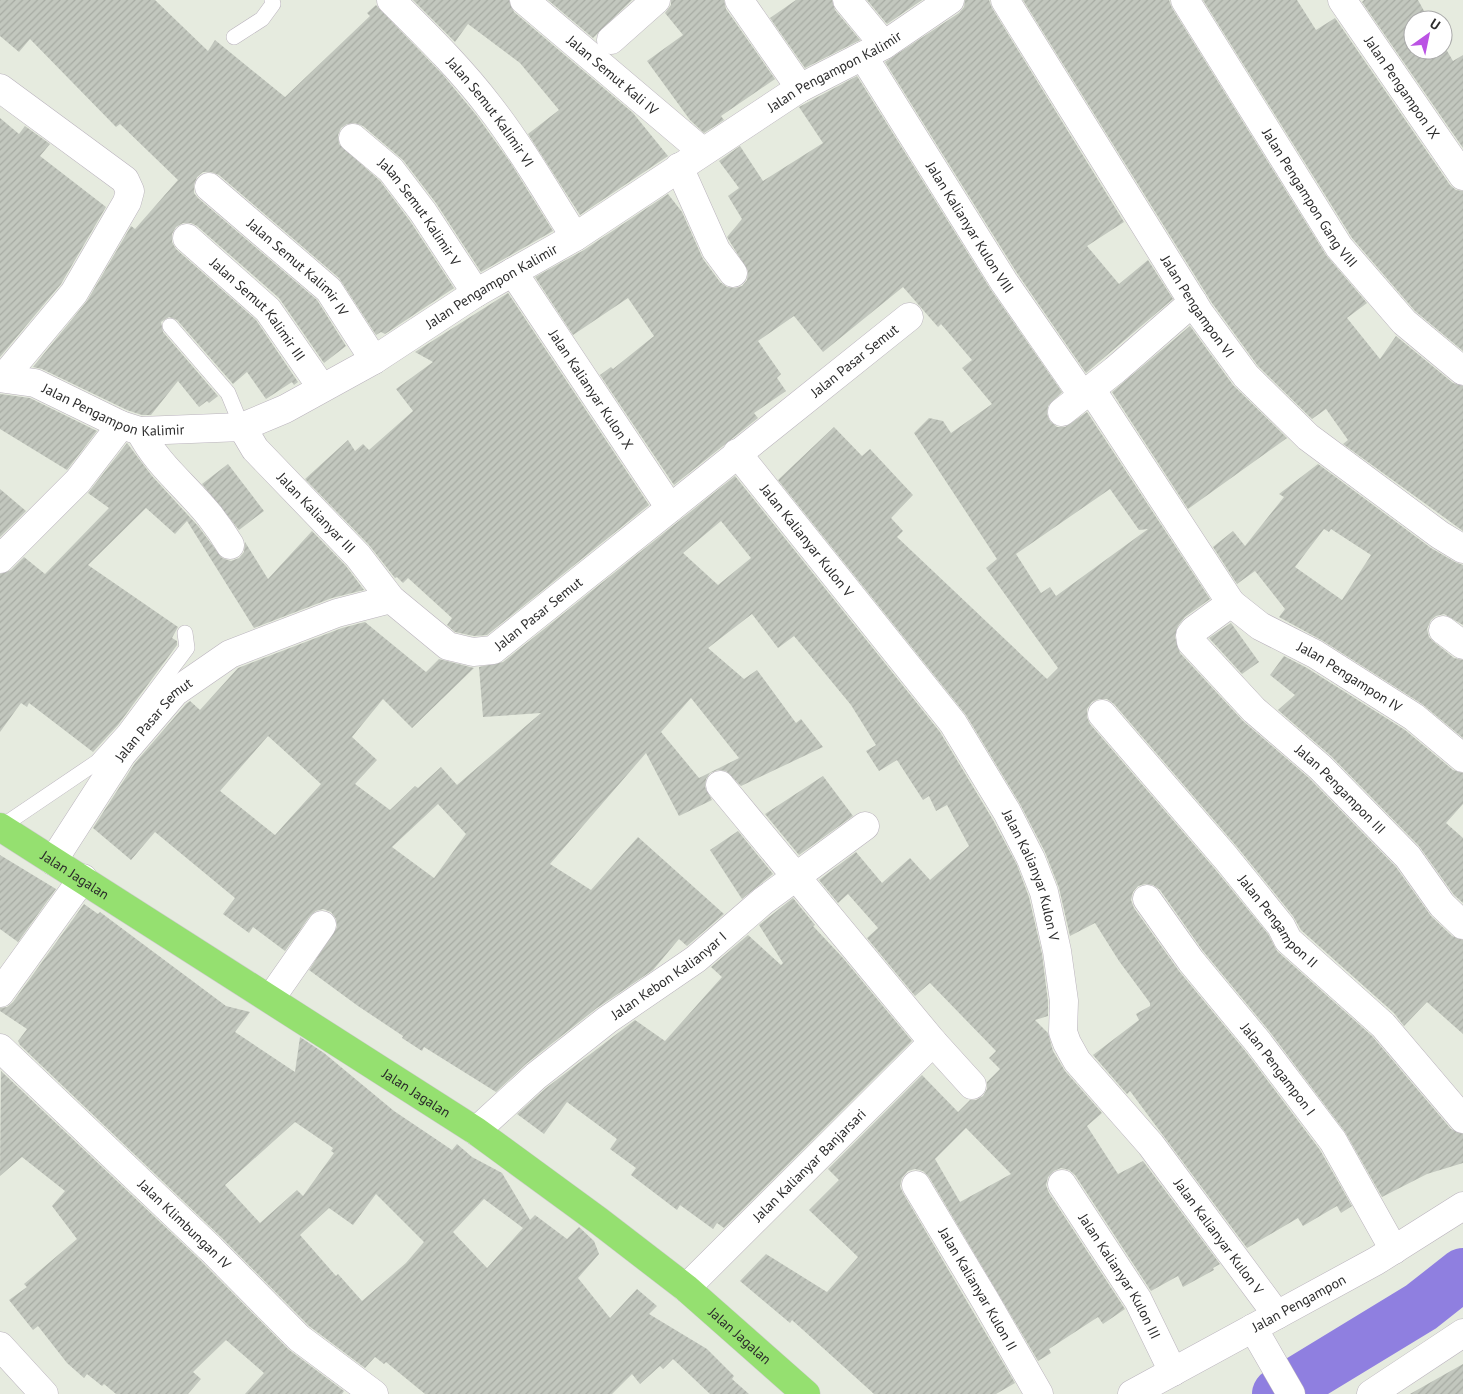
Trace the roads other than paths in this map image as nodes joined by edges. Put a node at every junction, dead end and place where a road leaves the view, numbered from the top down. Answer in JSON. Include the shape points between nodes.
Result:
{"nodes":[{"id":1,"x":272,"y":0,"type":"edge"},
{"id":2,"x":391,"y":0,"type":"edge"},
{"id":3,"x":524,"y":0,"type":"edge"},
{"id":4,"x":656,"y":0,"type":"edge"},
{"id":5,"x":739,"y":0,"type":"edge"},
{"id":6,"x":847,"y":0,"type":"edge"},
{"id":7,"x":950,"y":0,"type":"edge"},
{"id":8,"x":1005,"y":0,"type":"edge"},
{"id":9,"x":1185,"y":0,"type":"edge"},
{"id":10,"x":1342,"y":0,"type":"edge"},
{"id":11,"x":234,"y":37,"type":"dead end"},
{"id":12,"x":611,"y":40,"type":"dead end"},
{"id":13,"x":873,"y":51,"type":"junction"},
{"id":14,"x":0,"y":88,"type":"edge"},
{"id":15,"x":800,"y":88,"type":"junction"},
{"id":16,"x":353,"y":138,"type":"dead end"},
{"id":17,"x":702,"y":151,"type":"junction"},
{"id":18,"x":679,"y":168,"type":"junction"},
{"id":19,"x":1463,"y":176,"type":"edge"},
{"id":20,"x":209,"y":186,"type":"dead end"},
{"id":21,"x":574,"y":237,"type":"junction"},
{"id":22,"x":187,"y":238,"type":"dead end"},
{"id":23,"x":512,"y":272,"type":"junction"},
{"id":24,"x":733,"y":274,"type":"dead end"},
{"id":25,"x":476,"y":293,"type":"junction"},
{"id":26,"x":1193,"y":302,"type":"junction"},
{"id":27,"x":909,"y":317,"type":"dead end"},
{"id":28,"x":170,"y":326,"type":"dead end"},
{"id":29,"x":374,"y":360,"type":"junction"},
{"id":30,"x":1463,"y":371,"type":"edge"},
{"id":31,"x":1,"y":378,"type":"edge"},
{"id":32,"x":322,"y":388,"type":"junction"},
{"id":33,"x":1087,"y":393,"type":"junction"},
{"id":34,"x":1062,"y":412,"type":"dead end"},
{"id":35,"x":242,"y":426,"type":"junction"},
{"id":36,"x":130,"y":428,"type":"junction"},
{"id":37,"x":737,"y":453,"type":"junction"},
{"id":38,"x":670,"y":508,"type":"junction"},
{"id":39,"x":230,"y":545,"type":"dead end"},
{"id":40,"x":1463,"y":549,"type":"edge"},
{"id":41,"x":0,"y":559,"type":"edge"},
{"id":42,"x":391,"y":599,"type":"junction"},
{"id":43,"x":1231,"y":603,"type":"junction"},
{"id":44,"x":185,"y":633,"type":"dead end"},
{"id":45,"x":1102,"y":714,"type":"dead end"},
{"id":46,"x":1463,"y":758,"type":"edge"},
{"id":47,"x":720,"y":785,"type":"dead end"},
{"id":48,"x":866,"y":826,"type":"dead end"},
{"id":49,"x":0,"y":827,"type":"edge"},
{"id":50,"x":53,"y":861,"type":"junction"},
{"id":51,"x":796,"y":877,"type":"junction"},
{"id":52,"x":83,"y":878,"type":"junction"},
{"id":53,"x":1147,"y":899,"type":"dead end"},
{"id":54,"x":1463,"y":925,"type":"edge"},
{"id":55,"x":322,"y":926,"type":"dead end"},
{"id":56,"x":0,"y":994,"type":"edge"},
{"id":57,"x":271,"y":998,"type":"junction"},
{"id":58,"x":933,"y":1042,"type":"junction"},
{"id":59,"x":0,"y":1048,"type":"edge"},
{"id":60,"x":972,"y":1085,"type":"dead end"},
{"id":61,"x":1463,"y":1119,"type":"edge"},
{"id":62,"x":476,"y":1131,"type":"junction"},
{"id":63,"x":1062,"y":1184,"type":"dead end"},
{"id":64,"x":916,"y":1185,"type":"dead end"},
{"id":65,"x":1463,"y":1206,"type":"edge"},
{"id":66,"x":1394,"y":1250,"type":"junction"},
{"id":67,"x":686,"y":1288,"type":"junction"},
{"id":68,"x":1277,"y":1315,"type":"junction"},
{"id":69,"x":1253,"y":1328,"type":"junction"},
{"id":70,"x":1463,"y":1333,"type":"edge"},
{"id":71,"x":0,"y":1346,"type":"edge"},
{"id":72,"x":1173,"y":1372,"type":"junction"},
{"id":73,"x":44,"y":1394,"type":"edge"},
{"id":74,"x":374,"y":1394,"type":"edge"},
{"id":75,"x":806,"y":1394,"type":"edge"},
{"id":76,"x":1039,"y":1394,"type":"edge"},
{"id":77,"x":1132,"y":1394,"type":"edge"},
{"id":78,"x":1291,"y":1394,"type":"edge"},
{"id":79,"x":1372,"y":1394,"type":"edge"}],
"edges":[{"from":1,"to":11,"type":"lane","via":[[273,4],[262,20]]},
{"from":2,"to":21,"type":"street","name":"Jalan Semut Kalimir VI","via":[[443,52],[489,106]]},
{"from":3,"to":17,"type":"street","name":"Jalan Semut Kali IV"},
{"from":4,"to":12,"type":"street"},
{"from":5,"to":15,"type":"street"},
{"from":6,"to":13,"type":"street","name":"Jalan Kalianyar Kulon VIII"},
{"from":7,"to":13,"type":"street","name":"Jalan Pengampon Kalimir"},
{"from":8,"to":26,"type":"street","name":"Jalan Pengampon VI"},
{"from":9,"to":30,"type":"street","name":"Jalan Pengampon Gang VIII","via":[[1338,246],[1404,322]]},
{"from":10,"to":19,"type":"street","name":"Jalan Pengampon IX"},
{"from":13,"to":15,"type":"street","name":"Jalan Pengampon Kalimir"},
{"from":13,"to":33,"type":"street","name":"Jalan Kalianyar Kulon VIII","via":[[1004,282]]},
{"from":14,"to":31,"type":"street","via":[[129,186],[127,202],[74,293]]},
{"from":15,"to":17,"type":"street","name":"Jalan Pengampon Kalimir"},
{"from":16,"to":25,"type":"street","name":"Jalan Semut Kalimir V","via":[[391,170]]},
{"from":17,"to":18,"type":"street","name":"Jalan Pengampon Kalimir"},
{"from":18,"to":21,"type":"street","name":"Jalan Pengampon Kalimir"},
{"from":18,"to":24,"type":"street","via":[[716,250]]},
{"from":20,"to":29,"type":"street","name":"Jalan Semut Kalimir IV","via":[[329,290]]},
{"from":21,"to":23,"type":"street","name":"Jalan Pengampon Kalimir"},
{"from":22,"to":32,"type":"street","name":"Jalan Semut Kalimir III","via":[[268,310]]},
{"from":23,"to":25,"type":"street","name":"Jalan Pengampon Kalimir"},
{"from":23,"to":38,"type":"street","name":"Jalan Kalianyar Kulon X"},
{"from":25,"to":29,"type":"street","name":"Jalan Pengampon Kalimir"},
{"from":26,"to":33,"type":"street"},
{"from":26,"to":40,"type":"street","name":"Jalan Pengampon VI","via":[[1246,376],[1308,437]]},
{"from":27,"to":37,"type":"street","name":"Jalan Pasar Semut"},
{"from":28,"to":35,"type":"lane","via":[[228,393]]},
{"from":29,"to":32,"type":"street","name":"Jalan Pengampon Kalimir"},
{"from":31,"to":36,"type":"street","name":"Jalan Pengampon Kalimir","via":[[35,383]]},
{"from":32,"to":35,"type":"street","name":"Jalan Pengampon Kalimir","via":[[285,409]]},
{"from":33,"to":34,"type":"street"},
{"from":33,"to":43,"type":"street","name":"Jalan Kalianyar Kulon VIII"},
{"from":35,"to":36,"type":"street","name":"Jalan Pengampon Kalimir"},
{"from":35,"to":42,"type":"street","name":"Jalan Kalianyar III","via":[[255,448],[358,556]]},
{"from":36,"to":39,"type":"street","via":[[210,515]]},
{"from":36,"to":41,"type":"street"},
{"from":37,"to":38,"type":"street","name":"Jalan Pasar Semut"},
{"from":37,"to":68,"type":"street","name":"Jalan Kalianyar Kulon V","via":[[953,723],[1007,812],[1044,892],[1057,951],[1064,1001],[1063,1032],[1067,1043],[1077,1061],[1151,1145]]},
{"from":38,"to":42,"type":"street","name":"Jalan Pasar Semut","via":[[494,650],[473,652],[448,646]]},
{"from":42,"to":50,"type":"street","name":"Jalan Pasar Semut","via":[[337,613],[230,654],[175,692],[122,754]]},
{"from":43,"to":46,"type":"street","name":"Jalan Pengampon IV","via":[[1260,626],[1314,654],[1414,717]]},
{"from":43,"to":54,"type":"street","name":"Jalan Pengampon III","via":[[1190,635],[1191,642],[1254,710],[1320,768],[1408,858],[1442,905]]},
{"from":44,"to":49,"type":"lane","via":[[187,648],[125,731],[97,762]]},
{"from":45,"to":61,"type":"street","name":"Jalan Pengampon II","via":[[1232,866],[1281,926],[1288,940],[1383,1025]]},
{"from":47,"to":51,"type":"street"},
{"from":48,"to":51,"type":"street","name":"Jalan Kebon Kalianyar I"},
{"from":49,"to":50,"type":"main road","name":"Jalan Jagalan"},
{"from":50,"to":52,"type":"main road","name":"Jalan Jagalan"},
{"from":51,"to":58,"type":"street"},
{"from":51,"to":62,"type":"street","name":"Jalan Kebon Kalianyar I","via":[[696,959],[607,1020],[536,1076]]},
{"from":52,"to":56,"type":"street"},
{"from":52,"to":57,"type":"main road","name":"Jalan Jagalan"},
{"from":53,"to":66,"type":"street","name":"Jalan Pengampon I","via":[[1333,1141]]},
{"from":55,"to":57,"type":"street"},
{"from":57,"to":62,"type":"main road","name":"Jalan Jagalan"},
{"from":58,"to":60,"type":"street"},
{"from":58,"to":67,"type":"street","name":"Jalan Kalianyar Banjarsari"},
{"from":59,"to":74,"type":"street","name":"Jalan Klimbungan IV","via":[[299,1338]]},
{"from":62,"to":67,"type":"main road","name":"Jalan Jagalan"},
{"from":63,"to":72,"type":"street","name":"Jalan Kalianyar Kulon III","via":[[1138,1300]]},
{"from":64,"to":76,"type":"street","name":"Jalan Kalianyar Kulon II"},
{"from":65,"to":66,"type":"street","name":"Jalan Pengampon"},
{"from":66,"to":68,"type":"street","name":"Jalan Pengampon"},
{"from":67,"to":75,"type":"main road","name":"Jalan Jagalan"},
{"from":68,"to":69,"type":"street","name":"Jalan Pengampon"},
{"from":69,"to":72,"type":"street","name":"Jalan Pengampon"},
{"from":69,"to":78,"type":"street"},
{"from":70,"to":79,"type":"street"},
{"from":71,"to":73,"type":"street"},
{"from":72,"to":77,"type":"street","name":"Jalan Pengampon"}]}
